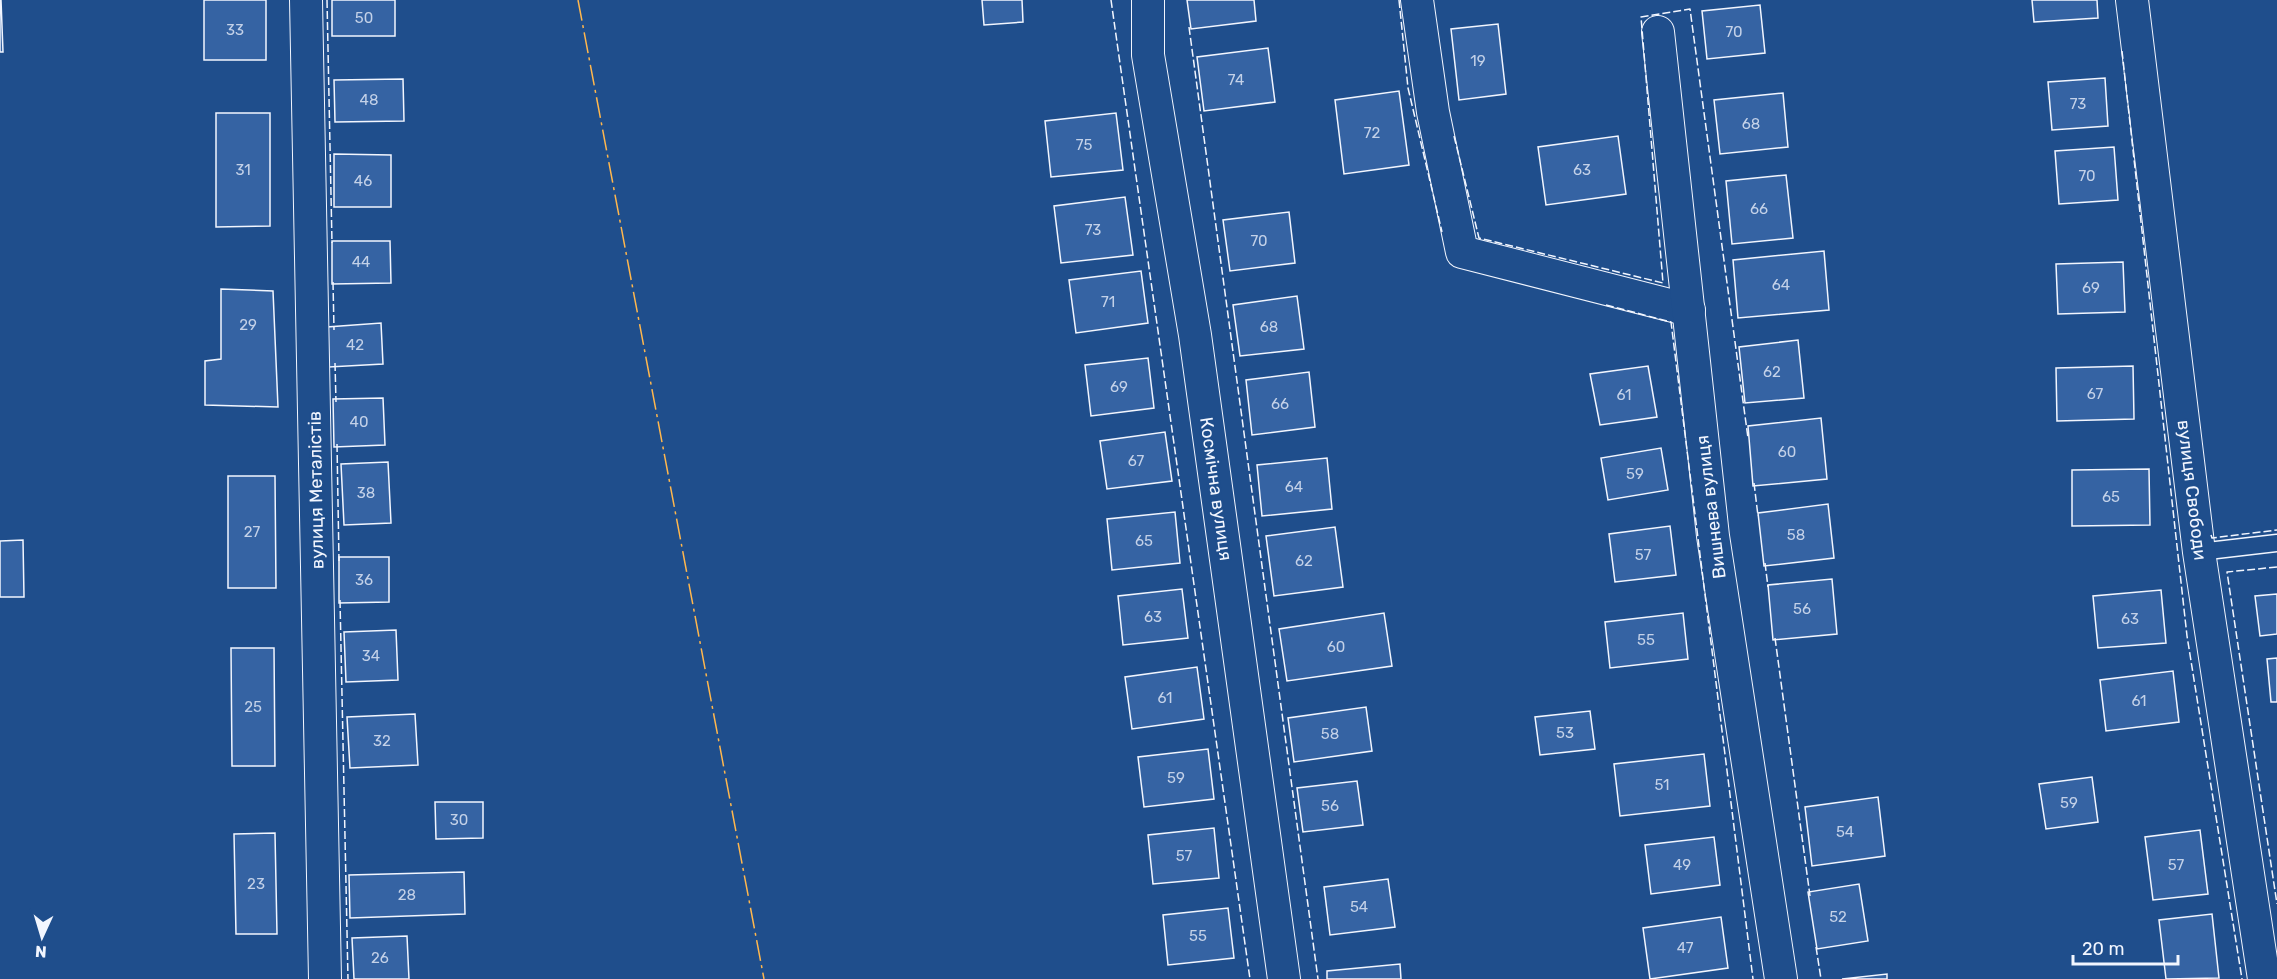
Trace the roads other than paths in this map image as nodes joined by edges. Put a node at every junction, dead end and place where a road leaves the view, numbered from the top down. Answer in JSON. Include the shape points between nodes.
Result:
{"nodes":[{"id":1,"x":306,"y":0,"type":"edge"},
{"id":2,"x":1148,"y":0,"type":"edge"},
{"id":3,"x":1417,"y":0,"type":"edge"},
{"id":4,"x":2132,"y":0,"type":"edge"},
{"id":5,"x":1658,"y":32,"type":"dead end"},
{"id":6,"x":1689,"y":310,"type":"junction"},
{"id":7,"x":2277,"y":543,"type":"edge"},
{"id":8,"x":2199,"y":552,"type":"junction"},
{"id":9,"x":326,"y":979,"type":"edge"},
{"id":10,"x":1284,"y":979,"type":"edge"},
{"id":11,"x":1781,"y":979,"type":"edge"},
{"id":12,"x":2264,"y":979,"type":"edge"}],
"edges":[{"from":1,"to":9,"type":"street","name":"вулиця Металістів"},
{"from":2,"to":10,"type":"street","name":"Космічна вулиця","via":[[1148,55],[1195,335]]},
{"from":3,"to":6,"type":"street","via":[[1433,112],[1462,252]]},
{"from":4,"to":8,"type":"street","name":"вулиця Свободи"},
{"from":5,"to":6,"type":"street","name":"Вишнева вулиця"},
{"from":6,"to":11,"type":"street","name":"Вишнева вулиця","via":[[1713,536]]},
{"from":7,"to":8,"type":"lane"},
{"from":8,"to":12,"type":"street","name":"вулиця Свободи"}]}
